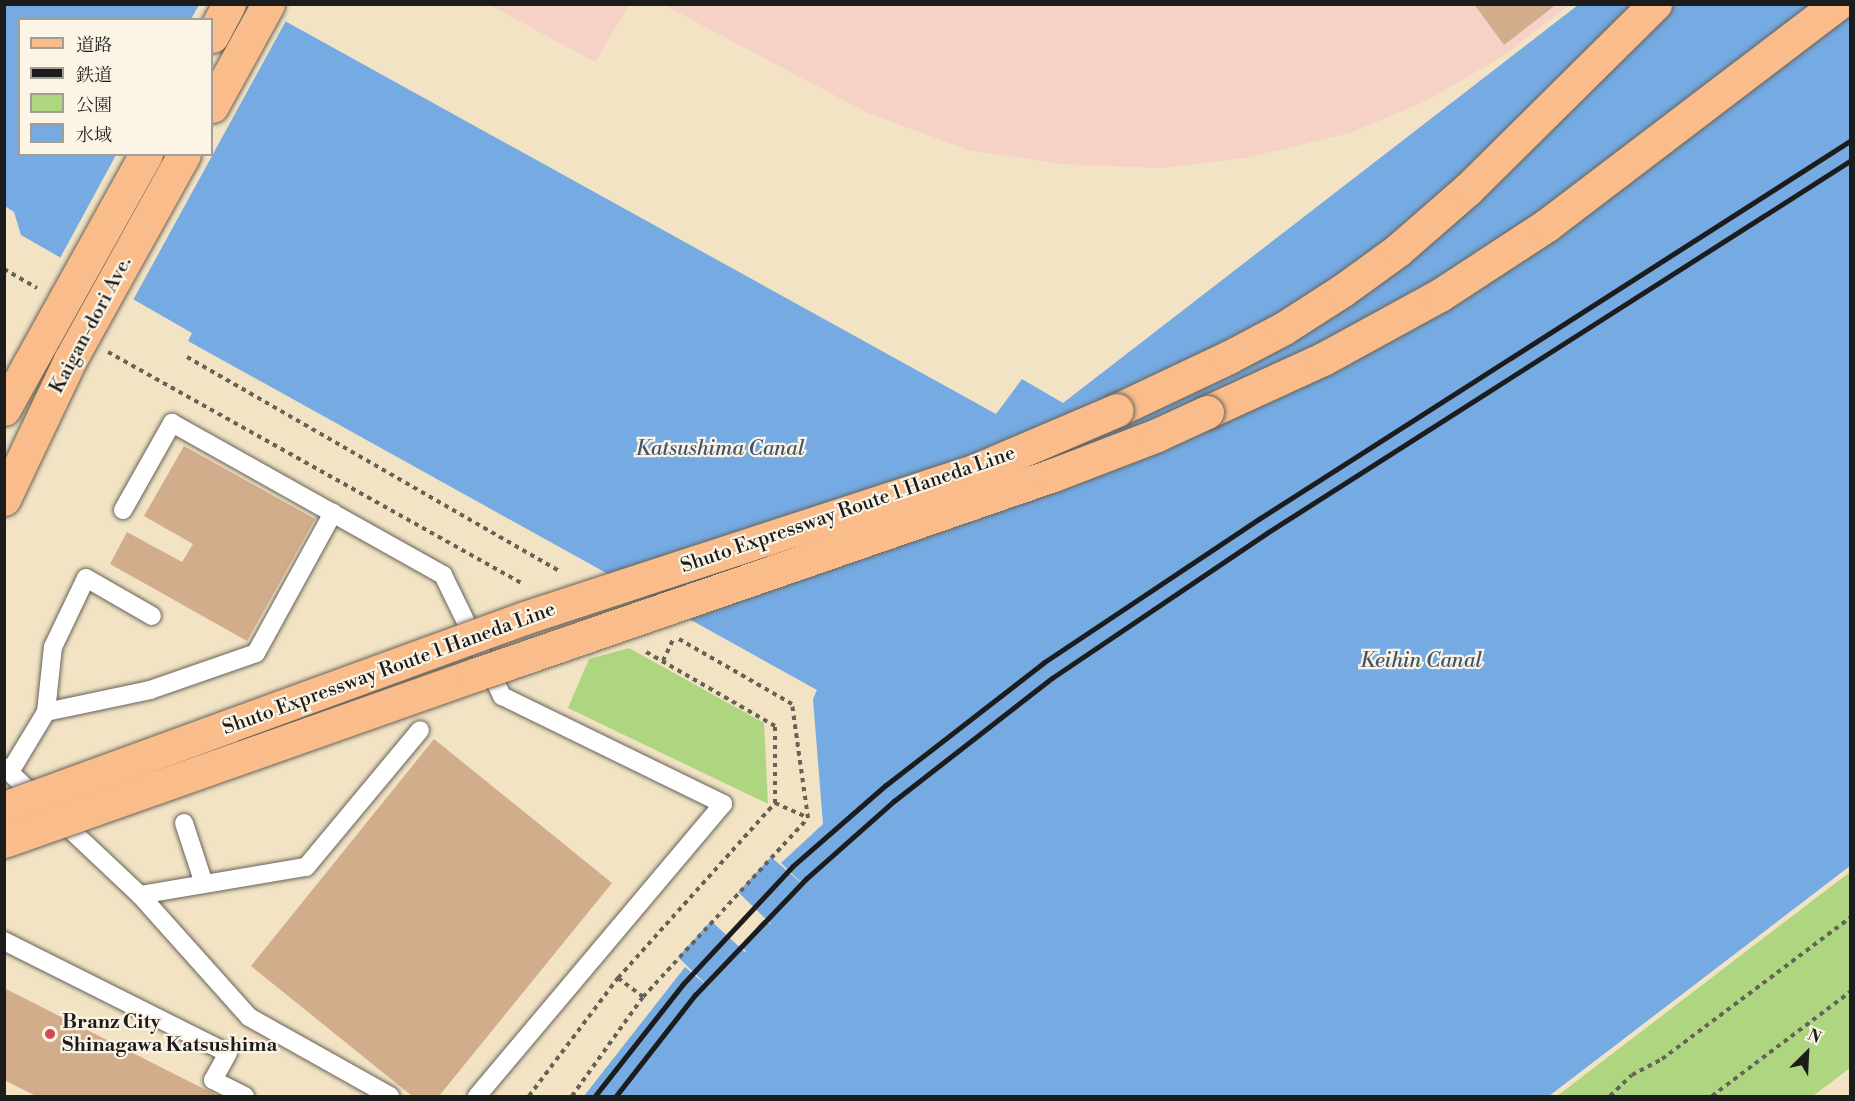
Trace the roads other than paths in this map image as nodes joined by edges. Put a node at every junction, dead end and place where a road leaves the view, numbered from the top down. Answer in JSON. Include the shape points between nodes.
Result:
{"nodes":[{"id":1,"x":229,"y":4,"type":"edge"},
{"id":2,"x":268,"y":4,"type":"edge"},
{"id":3,"x":1654,"y":4,"type":"edge"},
{"id":4,"x":1837,"y":4,"type":"edge"},
{"id":5,"x":213,"y":34,"type":"edge"},
{"id":6,"x":213,"y":103,"type":"edge"},
{"id":7,"x":145,"y":156,"type":"edge"},
{"id":8,"x":183,"y":156,"type":"edge"},
{"id":9,"x":79,"y":309,"type":"junction"},
{"id":10,"x":4,"y":409,"type":"edge"},
{"id":11,"x":4,"y":499,"type":"edge"},
{"id":12,"x":123,"y":510,"type":"dead end"},
{"id":13,"x":333,"y":513,"type":"junction"},
{"id":14,"x":152,"y":616,"type":"dead end"},
{"id":15,"x":46,"y":712,"type":"junction"},
{"id":16,"x":420,"y":730,"type":"dead end"},
{"id":17,"x":8,"y":769,"type":"edge"},
{"id":18,"x":4,"y":808,"type":"edge"},
{"id":19,"x":184,"y":823,"type":"dead end"},
{"id":20,"x":4,"y":841,"type":"edge"},
{"id":21,"x":204,"y":884,"type":"junction"},
{"id":22,"x":140,"y":895,"type":"junction"},
{"id":23,"x":4,"y":941,"type":"edge"},
{"id":24,"x":245,"y":1096,"type":"edge"},
{"id":25,"x":390,"y":1096,"type":"edge"},
{"id":26,"x":477,"y":1096,"type":"edge"}],
"edges":[{"from":1,"to":5,"type":"main road"},
{"from":2,"to":6,"type":"main road"},
{"from":3,"to":18,"type":"main road","name":"Shuto Expressway Route 1 Haneda Line","bridge":true,"via":[[1469,188],[1398,250],[1284,328],[1176,383],[974,471],[524,618]]},
{"from":4,"to":20,"type":"main road","name":"Shuto Expressway Route 1 Haneda Line","bridge":true,"via":[[1547,225],[1440,295],[1323,358],[1157,435],[1053,475]]},
{"from":7,"to":9,"type":"main road","name":"Kaigan-dori Ave."},
{"from":8,"to":9,"type":"main road","name":"Kaigan-dori Ave."},
{"from":9,"to":10,"type":"main road","name":"Kaigan-dori Ave."},
{"from":9,"to":11,"type":"main road","name":"Kaigan-dori Ave."},
{"from":12,"to":13,"type":"lane","via":[[172,423]]},
{"from":13,"to":15,"type":"lane","via":[[256,653],[150,690]]},
{"from":13,"to":26,"type":"lane","via":[[443,575],[502,696],[723,804]]},
{"from":14,"to":15,"type":"lane","via":[[86,578],[53,647]]},
{"from":15,"to":17,"type":"lane"},
{"from":16,"to":21,"type":"lane","via":[[306,867]]},
{"from":17,"to":22,"type":"lane"},
{"from":19,"to":21,"type":"lane"},
{"from":21,"to":22,"type":"lane"},
{"from":22,"to":25,"type":"lane","via":[[249,1017]]},
{"from":23,"to":24,"type":"lane","via":[[228,1053],[213,1080]]}]}
